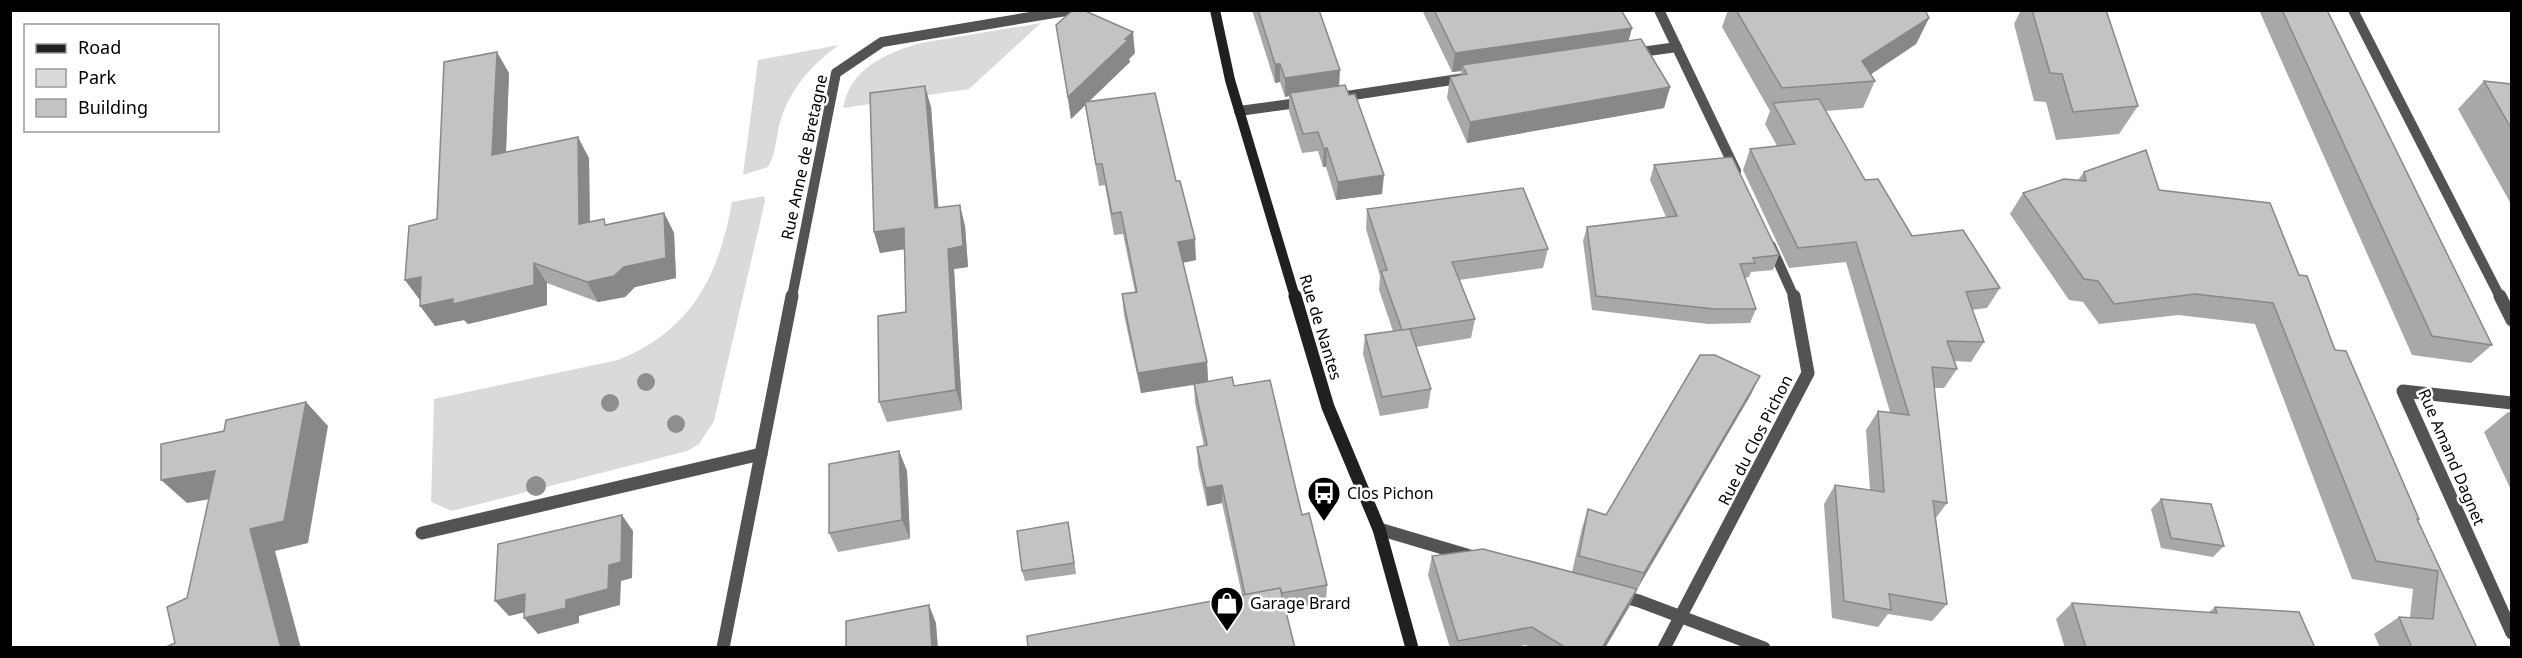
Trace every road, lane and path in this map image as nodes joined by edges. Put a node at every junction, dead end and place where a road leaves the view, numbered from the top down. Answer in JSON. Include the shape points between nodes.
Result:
{"nodes":[{"id":1,"x":1072,"y":10,"type":"edge"},
{"id":2,"x":1215,"y":10,"type":"edge"},
{"id":3,"x":1659,"y":10,"type":"edge"},
{"id":4,"x":2353,"y":10,"type":"edge"},
{"id":5,"x":1677,"y":47,"type":"junction"},
{"id":6,"x":1618,"y":56,"type":"edge"},
{"id":7,"x":1478,"y":77,"type":"edge"},
{"id":8,"x":1325,"y":99,"type":"edge"},
{"id":9,"x":1313,"y":101,"type":"edge"},
{"id":10,"x":1239,"y":111,"type":"junction"},
{"id":11,"x":1743,"y":186,"type":"edge"},
{"id":12,"x":1768,"y":239,"type":"edge"},
{"id":13,"x":2511,"y":320,"type":"edge"},
{"id":14,"x":2511,"y":402,"type":"edge"},
{"id":15,"x":761,"y":454,"type":"junction"},
{"id":16,"x":1379,"y":529,"type":"junction"},
{"id":17,"x":422,"y":533,"type":"dead end"},
{"id":18,"x":1489,"y":561,"type":"edge"},
{"id":19,"x":1604,"y":592,"type":"edge"},
{"id":20,"x":1680,"y":617,"type":"junction"},
{"id":21,"x":2511,"y":633,"type":"edge"},
{"id":22,"x":723,"y":648,"type":"edge"},
{"id":23,"x":1412,"y":648,"type":"edge"},
{"id":24,"x":1664,"y":648,"type":"edge"},
{"id":25,"x":1764,"y":648,"type":"edge"}],
"edges":[{"from":1,"to":15,"type":"street","name":"Rue Anne de Bretagne","via":[[882,42],[836,73]]},
{"from":2,"to":10,"type":"main road","name":"Rue de Nantes"},
{"from":3,"to":5,"type":"street"},
{"from":4,"to":13,"type":"street"},
{"from":5,"to":6,"type":"street"},
{"from":5,"to":11,"type":"street"},
{"from":7,"to":8,"type":"street"},
{"from":9,"to":10,"type":"street"},
{"from":10,"to":16,"type":"main road","name":"Rue de Nantes","via":[[1328,406]]},
{"from":12,"to":20,"type":"street","name":"Rue du Clos Pichon","via":[[1793,293],[1808,373]]},
{"from":14,"to":21,"type":"street","name":"Rue Amand Dagnet","via":[[2403,391]]},
{"from":15,"to":17,"type":"street"},
{"from":15,"to":22,"type":"street","name":"Rue Anne de Bretagne"},
{"from":16,"to":18,"type":"street"},
{"from":16,"to":23,"type":"main road","name":"Rue de Nantes"},
{"from":19,"to":20,"type":"street"},
{"from":20,"to":24,"type":"street","name":"Rue du Clos Pichon"},
{"from":20,"to":25,"type":"street"}]}
